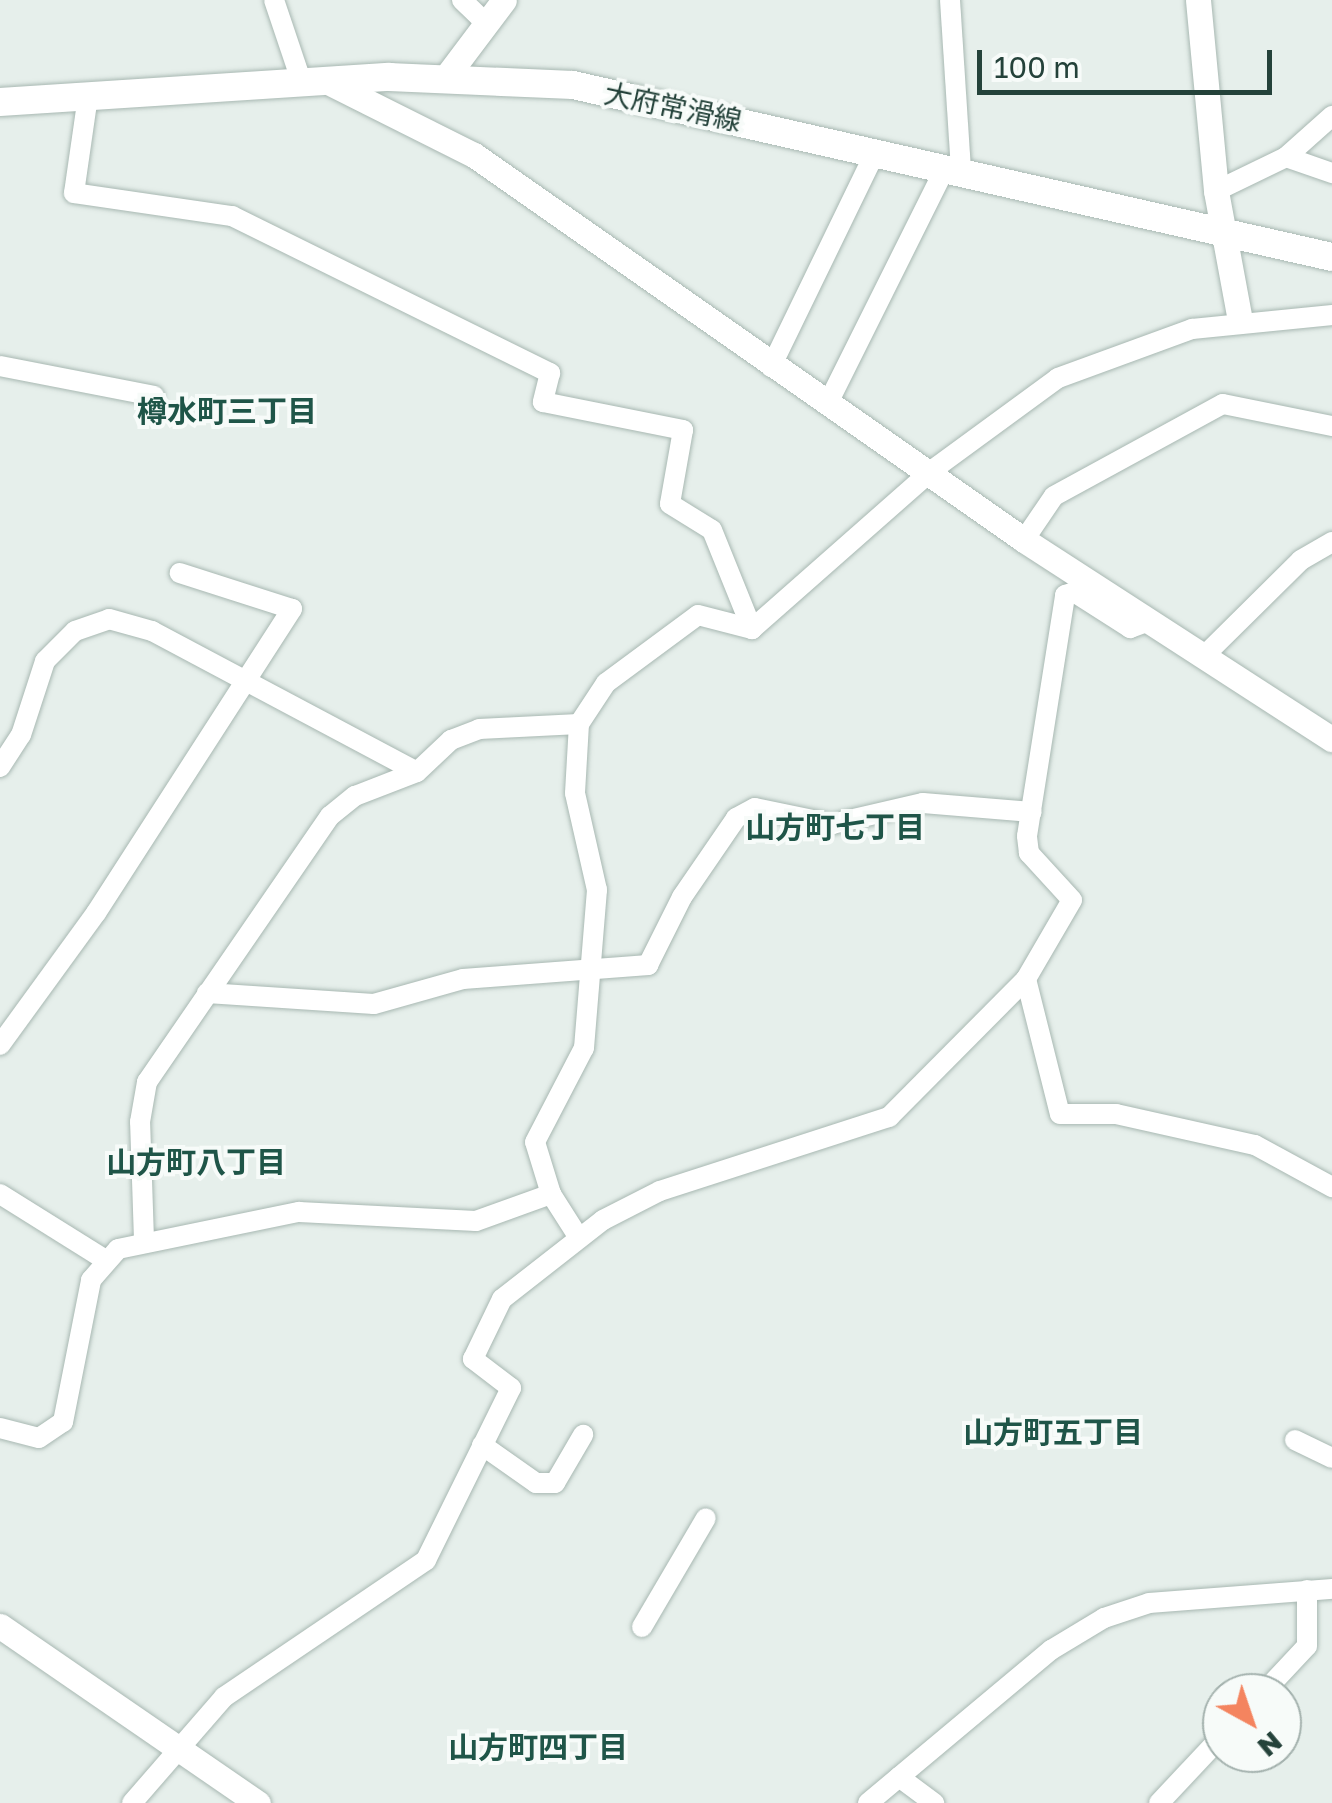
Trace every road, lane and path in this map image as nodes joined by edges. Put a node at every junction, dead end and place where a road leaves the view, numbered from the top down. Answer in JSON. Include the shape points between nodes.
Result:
{"nodes":[{"id":1,"x":274,"y":0,"type":"edge"},
{"id":2,"x":462,"y":0,"type":"edge"},
{"id":3,"x":504,"y":0,"type":"edge"},
{"id":4,"x":950,"y":0,"type":"edge"},
{"id":5,"x":1198,"y":0,"type":"edge"},
{"id":6,"x":484,"y":21,"type":"junction"},
{"id":7,"x":446,"y":76,"type":"junction"},
{"id":8,"x":314,"y":82,"type":"junction"},
{"id":9,"x":88,"y":96,"type":"junction"},
{"id":10,"x":0,"y":102,"type":"edge"},
{"id":11,"x":1332,"y":116,"type":"edge"},
{"id":12,"x":875,"y":153,"type":"junction"},
{"id":13,"x":1286,"y":157,"type":"junction"},
{"id":14,"x":953,"y":171,"type":"junction"},
{"id":15,"x":1332,"y":173,"type":"edge"},
{"id":16,"x":1216,"y":191,"type":"junction"},
{"id":17,"x":1222,"y":232,"type":"junction"},
{"id":18,"x":1332,"y":257,"type":"edge"},
{"id":19,"x":1332,"y":315,"type":"edge"},
{"id":20,"x":1240,"y":321,"type":"junction"},
{"id":21,"x":0,"y":366,"type":"edge"},
{"id":22,"x":771,"y":366,"type":"junction"},
{"id":23,"x":154,"y":396,"type":"dead end"},
{"id":24,"x":826,"y":405,"type":"junction"},
{"id":25,"x":1332,"y":426,"type":"edge"},
{"id":26,"x":931,"y":471,"type":"junction"},
{"id":27,"x":1024,"y":540,"type":"junction"},
{"id":28,"x":1332,"y":542,"type":"edge"},
{"id":29,"x":180,"y":573,"type":"dead end"},
{"id":30,"x":1149,"y":621,"type":"junction"},
{"id":31,"x":752,"y":629,"type":"junction"},
{"id":32,"x":1204,"y":656,"type":"junction"},
{"id":33,"x":250,"y":682,"type":"junction"},
{"id":34,"x":579,"y":724,"type":"junction"},
{"id":35,"x":1332,"y":739,"type":"edge"},
{"id":36,"x":0,"y":767,"type":"edge"},
{"id":37,"x":418,"y":772,"type":"junction"},
{"id":38,"x":1032,"y":812,"type":"junction"},
{"id":39,"x":590,"y":972,"type":"junction"},
{"id":40,"x":1026,"y":979,"type":"junction"},
{"id":41,"x":207,"y":993,"type":"junction"},
{"id":42,"x":0,"y":1045,"type":"edge"},
{"id":43,"x":1332,"y":1187,"type":"edge"},
{"id":44,"x":0,"y":1194,"type":"edge"},
{"id":45,"x":550,"y":1194,"type":"junction"},
{"id":46,"x":579,"y":1238,"type":"junction"},
{"id":47,"x":144,"y":1240,"type":"junction"},
{"id":48,"x":104,"y":1258,"type":"junction"},
{"id":49,"x":0,"y":1428,"type":"edge"},
{"id":50,"x":583,"y":1435,"type":"dead end"},
{"id":51,"x":1295,"y":1440,"type":"dead end"},
{"id":52,"x":482,"y":1445,"type":"junction"},
{"id":53,"x":1332,"y":1458,"type":"edge"},
{"id":54,"x":706,"y":1518,"type":"dead end"},
{"id":55,"x":1332,"y":1589,"type":"edge"},
{"id":56,"x":1308,"y":1590,"type":"junction"},
{"id":57,"x":0,"y":1626,"type":"edge"},
{"id":58,"x":642,"y":1626,"type":"dead end"},
{"id":59,"x":1282,"y":1673,"type":"edge"},
{"id":60,"x":177,"y":1746,"type":"junction"},
{"id":61,"x":1202,"y":1758,"type":"edge"},
{"id":62,"x":899,"y":1777,"type":"junction"},
{"id":63,"x":132,"y":1803,"type":"edge"},
{"id":64,"x":258,"y":1803,"type":"edge"},
{"id":65,"x":868,"y":1803,"type":"edge"},
{"id":66,"x":934,"y":1803,"type":"edge"},
{"id":67,"x":1160,"y":1803,"type":"edge"}],
"edges":[{"from":1,"to":8,"type":"street"},
{"from":2,"to":6,"type":"street"},
{"from":3,"to":6,"type":"street"},
{"from":4,"to":14,"type":"street"},
{"from":5,"to":16,"type":"street"},
{"from":6,"to":7,"type":"street"},
{"from":7,"to":8,"type":"main road","name":"大府常滑線"},
{"from":7,"to":12,"type":"main road","name":"大府常滑線","via":[[573,86]]},
{"from":8,"to":9,"type":"main road","name":"大府常滑線"},
{"from":8,"to":22,"type":"street","via":[[474,154]]},
{"from":9,"to":10,"type":"main road","name":"大府常滑線"},
{"from":9,"to":31,"type":"street","via":[[74,193],[232,216],[550,372],[542,402],[682,430],[670,504],[712,530]]},
{"from":11,"to":13,"type":"street"},
{"from":12,"to":14,"type":"main road","name":"大府常滑線"},
{"from":12,"to":22,"type":"street"},
{"from":13,"to":15,"type":"street"},
{"from":13,"to":16,"type":"street"},
{"from":14,"to":17,"type":"main road","name":"大府常滑線"},
{"from":14,"to":24,"type":"street"},
{"from":16,"to":17,"type":"street"},
{"from":17,"to":18,"type":"main road","name":"大府常滑線"},
{"from":17,"to":20,"type":"street"},
{"from":19,"to":20,"type":"street"},
{"from":20,"to":26,"type":"street","via":[[1147,341],[1058,378]]},
{"from":21,"to":23,"type":"street"},
{"from":22,"to":24,"type":"street"},
{"from":24,"to":26,"type":"street"},
{"from":25,"to":27,"type":"street","via":[[1223,404],[1054,496]]},
{"from":26,"to":27,"type":"street"},
{"from":26,"to":31,"type":"street"},
{"from":27,"to":30,"type":"street"},
{"from":28,"to":32,"type":"street","via":[[1301,560]]},
{"from":29,"to":33,"type":"street","via":[[292,609]]},
{"from":30,"to":32,"type":"street"},
{"from":30,"to":38,"type":"street","via":[[1130,628],[1074,592],[1065,595]]},
{"from":31,"to":34,"type":"street","via":[[698,615],[606,683]]},
{"from":32,"to":35,"type":"street"},
{"from":33,"to":36,"type":"street","via":[[129,622],[95,621],[65,639],[38,672],[21,735]]},
{"from":33,"to":37,"type":"street"},
{"from":33,"to":42,"type":"street"},
{"from":34,"to":37,"type":"street","via":[[479,729],[451,740]]},
{"from":34,"to":39,"type":"street","via":[[575,793],[597,890]]},
{"from":37,"to":41,"type":"street","via":[[338,808]]},
{"from":38,"to":39,"type":"street","via":[[923,803],[832,824],[756,808],[736,818],[682,897],[657,958]]},
{"from":38,"to":40,"type":"street","via":[[1030,853],[1072,900]]},
{"from":39,"to":41,"type":"street","via":[[464,979],[374,1004]]},
{"from":39,"to":45,"type":"street","via":[[584,1048],[535,1142]]},
{"from":40,"to":43,"type":"street","via":[[1060,1114],[1116,1114],[1255,1146]]},
{"from":40,"to":46,"type":"street","via":[[889,1117],[694,1176]]},
{"from":41,"to":47,"type":"street","via":[[147,1082],[140,1122]]},
{"from":44,"to":48,"type":"street"},
{"from":45,"to":46,"type":"street"},
{"from":45,"to":47,"type":"street","via":[[476,1221],[299,1212]]},
{"from":46,"to":52,"type":"street","via":[[502,1299],[473,1350],[473,1359],[511,1388]]},
{"from":47,"to":48,"type":"street"},
{"from":48,"to":49,"type":"street","via":[[85,1302],[68,1414],[38,1438]]},
{"from":50,"to":52,"type":"street","via":[[556,1484],[536,1482]]},
{"from":51,"to":53,"type":"street"},
{"from":52,"to":60,"type":"street","via":[[426,1560],[278,1654]]},
{"from":54,"to":58,"type":"street"},
{"from":55,"to":56,"type":"street"},
{"from":56,"to":59,"type":"street","via":[[1307,1646]]},
{"from":56,"to":62,"type":"street","via":[[1149,1603],[1104,1618],[1050,1650]]},
{"from":57,"to":60,"type":"street"},
{"from":60,"to":63,"type":"street"},
{"from":60,"to":64,"type":"street"},
{"from":61,"to":67,"type":"street"},
{"from":62,"to":65,"type":"street"},
{"from":62,"to":66,"type":"street"}]}
